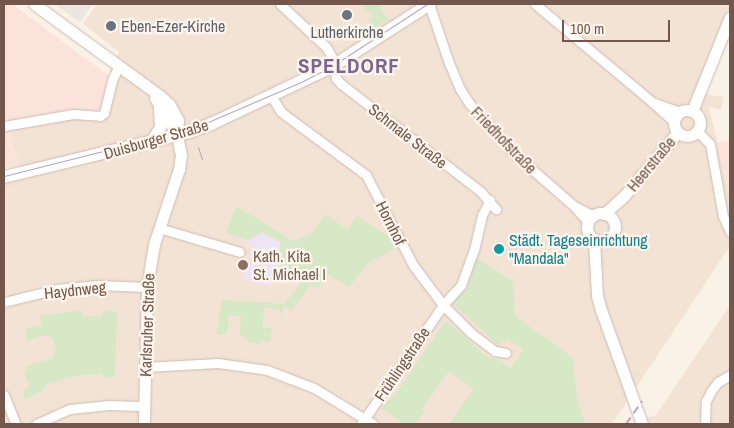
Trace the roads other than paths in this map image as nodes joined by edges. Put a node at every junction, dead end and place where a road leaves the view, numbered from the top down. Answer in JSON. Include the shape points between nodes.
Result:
{"nodes":[{"id":1,"x":34,"y":4,"type":"edge"},
{"id":2,"x":280,"y":4,"type":"edge"},
{"id":3,"x":429,"y":4,"type":"edge"},
{"id":4,"x":535,"y":4,"type":"edge"},
{"id":5,"x":730,"y":17,"type":"edge"},
{"id":6,"x":119,"y":66,"type":"junction"},
{"id":7,"x":333,"y":66,"type":"junction"},
{"id":8,"x":149,"y":88,"type":"junction"},
{"id":9,"x":272,"y":97,"type":"junction"},
{"id":10,"x":159,"y":104,"type":"junction"},
{"id":11,"x":692,"y":111,"type":"junction"},
{"id":12,"x":677,"y":122,"type":"junction"},
{"id":13,"x":4,"y":126,"type":"edge"},
{"id":14,"x":697,"y":131,"type":"junction"},
{"id":15,"x":177,"y":135,"type":"junction"},
{"id":16,"x":150,"y":142,"type":"junction"},
{"id":17,"x":4,"y":176,"type":"edge"},
{"id":18,"x":624,"y":196,"type":"junction"},
{"id":19,"x":490,"y":200,"type":"junction"},
{"id":20,"x":496,"y":209,"type":"dead end"},
{"id":21,"x":595,"y":217,"type":"junction"},
{"id":22,"x":613,"y":222,"type":"junction"},
{"id":23,"x":159,"y":228,"type":"junction"},
{"id":24,"x":730,"y":232,"type":"edge"},
{"id":25,"x":600,"y":240,"type":"junction"},
{"id":26,"x":240,"y":252,"type":"dead end"},
{"id":27,"x":147,"y":287,"type":"junction"},
{"id":28,"x":4,"y":302,"type":"edge"},
{"id":29,"x":443,"y":305,"type":"junction"},
{"id":30,"x":506,"y":353,"type":"dead end"},
{"id":31,"x":145,"y":367,"type":"junction"},
{"id":32,"x":730,"y":375,"type":"edge"},
{"id":33,"x":4,"y":395,"type":"edge"},
{"id":34,"x":144,"y":406,"type":"junction"},
{"id":35,"x":363,"y":421,"type":"edge"},
{"id":36,"x":16,"y":424,"type":"edge"},
{"id":37,"x":36,"y":424,"type":"edge"},
{"id":38,"x":144,"y":424,"type":"edge"},
{"id":39,"x":373,"y":424,"type":"edge"},
{"id":40,"x":642,"y":424,"type":"edge"},
{"id":41,"x":705,"y":424,"type":"edge"}],
"edges":[{"from":1,"to":6,"type":"street","name":"Karlsruher Straße"},
{"from":2,"to":7,"type":"street","name":"Schmale Straße","via":[[326,47]]},
{"from":3,"to":7,"type":"main road","name":"Duisburger Straße"},
{"from":3,"to":21,"type":"street","name":"Friedhofstraße","via":[[453,72],[469,102],[512,152],[576,207]]},
{"from":4,"to":12,"type":"street"},
{"from":5,"to":11,"type":"street"},
{"from":6,"to":8,"type":"street","name":"Karlsruher Straße"},
{"from":6,"to":13,"type":"street","via":[[104,113],[100,116],[60,116]]},
{"from":7,"to":9,"type":"main road","name":"Duisburger Straße"},
{"from":7,"to":19,"type":"street","name":"Schmale Straße","via":[[341,84]]},
{"from":8,"to":10,"type":"street"},
{"from":8,"to":15,"type":"street","name":"Karlsruher Straße","via":[[174,112],[178,120]]},
{"from":9,"to":15,"type":"main road","name":"Duisburger Straße"},
{"from":9,"to":29,"type":"street","name":"Hornhof","via":[[281,112],[366,175],[413,265]]},
{"from":10,"to":15,"type":"street"},
{"from":10,"to":16,"type":"street","via":[[160,127]]},
{"from":11,"to":12,"type":"street"},
{"from":11,"to":14,"type":"street","name":"Heerstraße","via":[[700,120]]},
{"from":12,"to":14,"type":"street","name":"Heerstraße","via":[[688,136]]},
{"from":12,"to":18,"type":"street","name":"Heerstraße"},
{"from":14,"to":24,"type":"street","name":"Heerstraße","via":[[710,144],[723,216]]},
{"from":15,"to":16,"type":"main road","name":"Duisburger Straße"},
{"from":15,"to":23,"type":"street","name":"Karlsruher Straße","via":[[181,155],[179,169]]},
{"from":16,"to":17,"type":"main road","name":"Duisburger Straße"},
{"from":18,"to":21,"type":"street","name":"Heerstraße"},
{"from":18,"to":22,"type":"street","name":"Heerstraße"},
{"from":19,"to":20,"type":"street","name":"Schmale Straße"},
{"from":19,"to":29,"type":"street","via":[[482,215],[461,285]]},
{"from":21,"to":22,"type":"street","name":"Friedhofstraße"},
{"from":21,"to":25,"type":"street","name":"Friedhofstraße","via":[[587,230]]},
{"from":22,"to":25,"type":"street","via":[[613,233]]},
{"from":23,"to":26,"type":"street"},
{"from":23,"to":27,"type":"street","name":"Karlsruher Straße","via":[[150,259]]},
{"from":25,"to":40,"type":"street","via":[[595,264],[597,296]]},
{"from":27,"to":28,"type":"street","name":"Haydnweg","via":[[97,285],[56,289]]},
{"from":27,"to":31,"type":"street","name":"Karlsruher Straße"},
{"from":29,"to":30,"type":"street","name":"Hornhof","via":[[471,333],[495,351]]},
{"from":29,"to":35,"type":"street","name":"Frühlingstraße"},
{"from":31,"to":34,"type":"street","name":"Karlsruher Straße"},
{"from":31,"to":35,"type":"street","via":[[218,363],[267,370],[314,388]]},
{"from":32,"to":41,"type":"street","via":[[711,391],[706,401]]},
{"from":33,"to":36,"type":"street"},
{"from":34,"to":37,"type":"street","via":[[70,409]]},
{"from":34,"to":38,"type":"street","name":"Karlsruher Straße"},
{"from":35,"to":39,"type":"street"}]}
